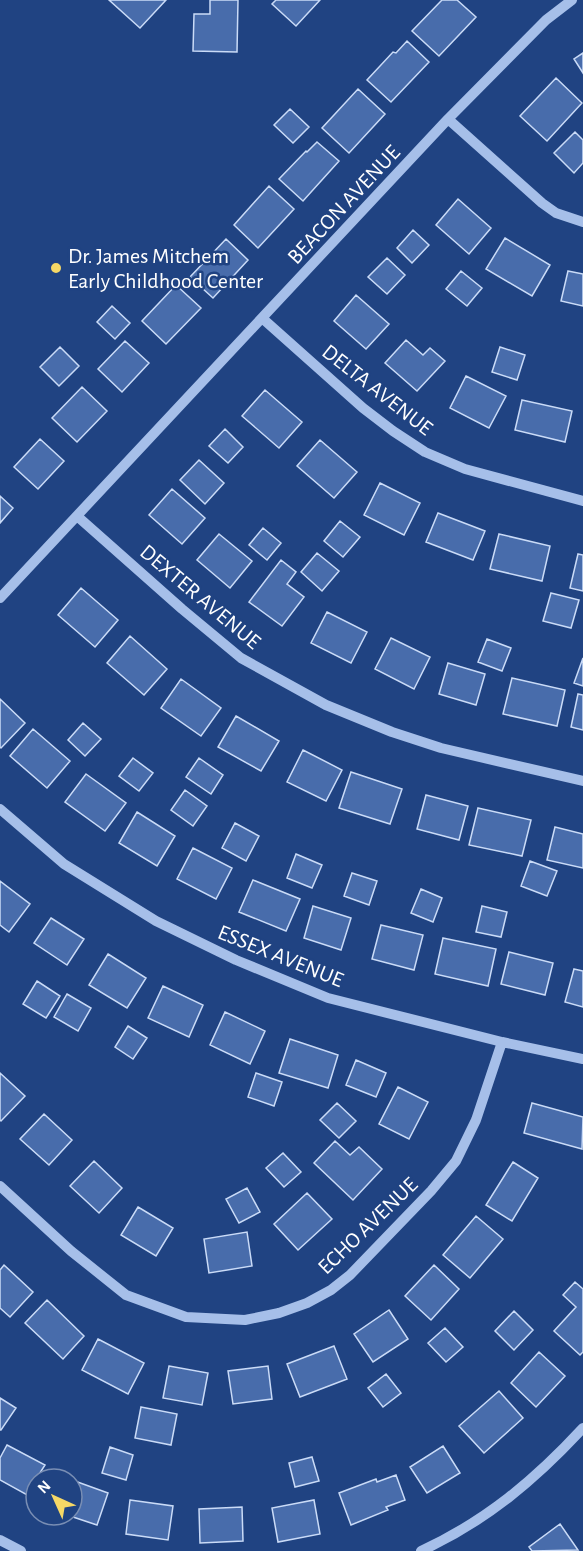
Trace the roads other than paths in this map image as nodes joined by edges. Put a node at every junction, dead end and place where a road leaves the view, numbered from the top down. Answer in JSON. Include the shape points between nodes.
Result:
{"nodes":[{"id":1,"x":572,"y":0,"type":"edge"},
{"id":2,"x":448,"y":119,"type":"junction"},
{"id":3,"x":583,"y":222,"type":"edge"},
{"id":4,"x":262,"y":318,"type":"junction"},
{"id":5,"x":583,"y":501,"type":"edge"},
{"id":6,"x":77,"y":516,"type":"junction"},
{"id":7,"x":0,"y":598,"type":"edge"},
{"id":8,"x":583,"y":781,"type":"edge"},
{"id":9,"x":0,"y":810,"type":"edge"},
{"id":10,"x":501,"y":1042,"type":"junction"},
{"id":11,"x":583,"y":1059,"type":"edge"},
{"id":12,"x":0,"y":1186,"type":"edge"},
{"id":13,"x":583,"y":1428,"type":"edge"},
{"id":14,"x":0,"y":1540,"type":"edge"},
{"id":15,"x":21,"y":1551,"type":"edge"},
{"id":16,"x":421,"y":1551,"type":"edge"}],
"edges":[{"from":1,"to":2,"type":"street","name":"BEACON AVENUE","via":[[546,20]]},
{"from":2,"to":3,"type":"street","via":[[556,213]]},
{"from":2,"to":4,"type":"street","name":"BEACON AVENUE"},
{"from":4,"to":5,"type":"street","name":"DELTA AVENUE","via":[[363,408],[425,452],[474,472]]},
{"from":4,"to":6,"type":"street","name":"BEACON AVENUE"},
{"from":6,"to":7,"type":"street","name":"BEACON AVENUE"},
{"from":6,"to":8,"type":"street","name":"DEXTER AVENUE","via":[[241,658],[326,705],[441,748]]},
{"from":9,"to":10,"type":"street","name":"ESSEX AVENUE","via":[[64,864],[156,921],[236,960],[328,998]]},
{"from":10,"to":11,"type":"street","name":"ESSEX AVENUE"},
{"from":10,"to":12,"type":"street","name":"ECHO AVENUE","via":[[476,1120],[456,1161],[432,1191],[350,1275],[307,1303],[279,1313],[245,1320],[186,1317],[126,1295]]},
{"from":13,"to":16,"type":"street","via":[[519,1491],[488,1514]]},
{"from":14,"to":15,"type":"street"}]}
